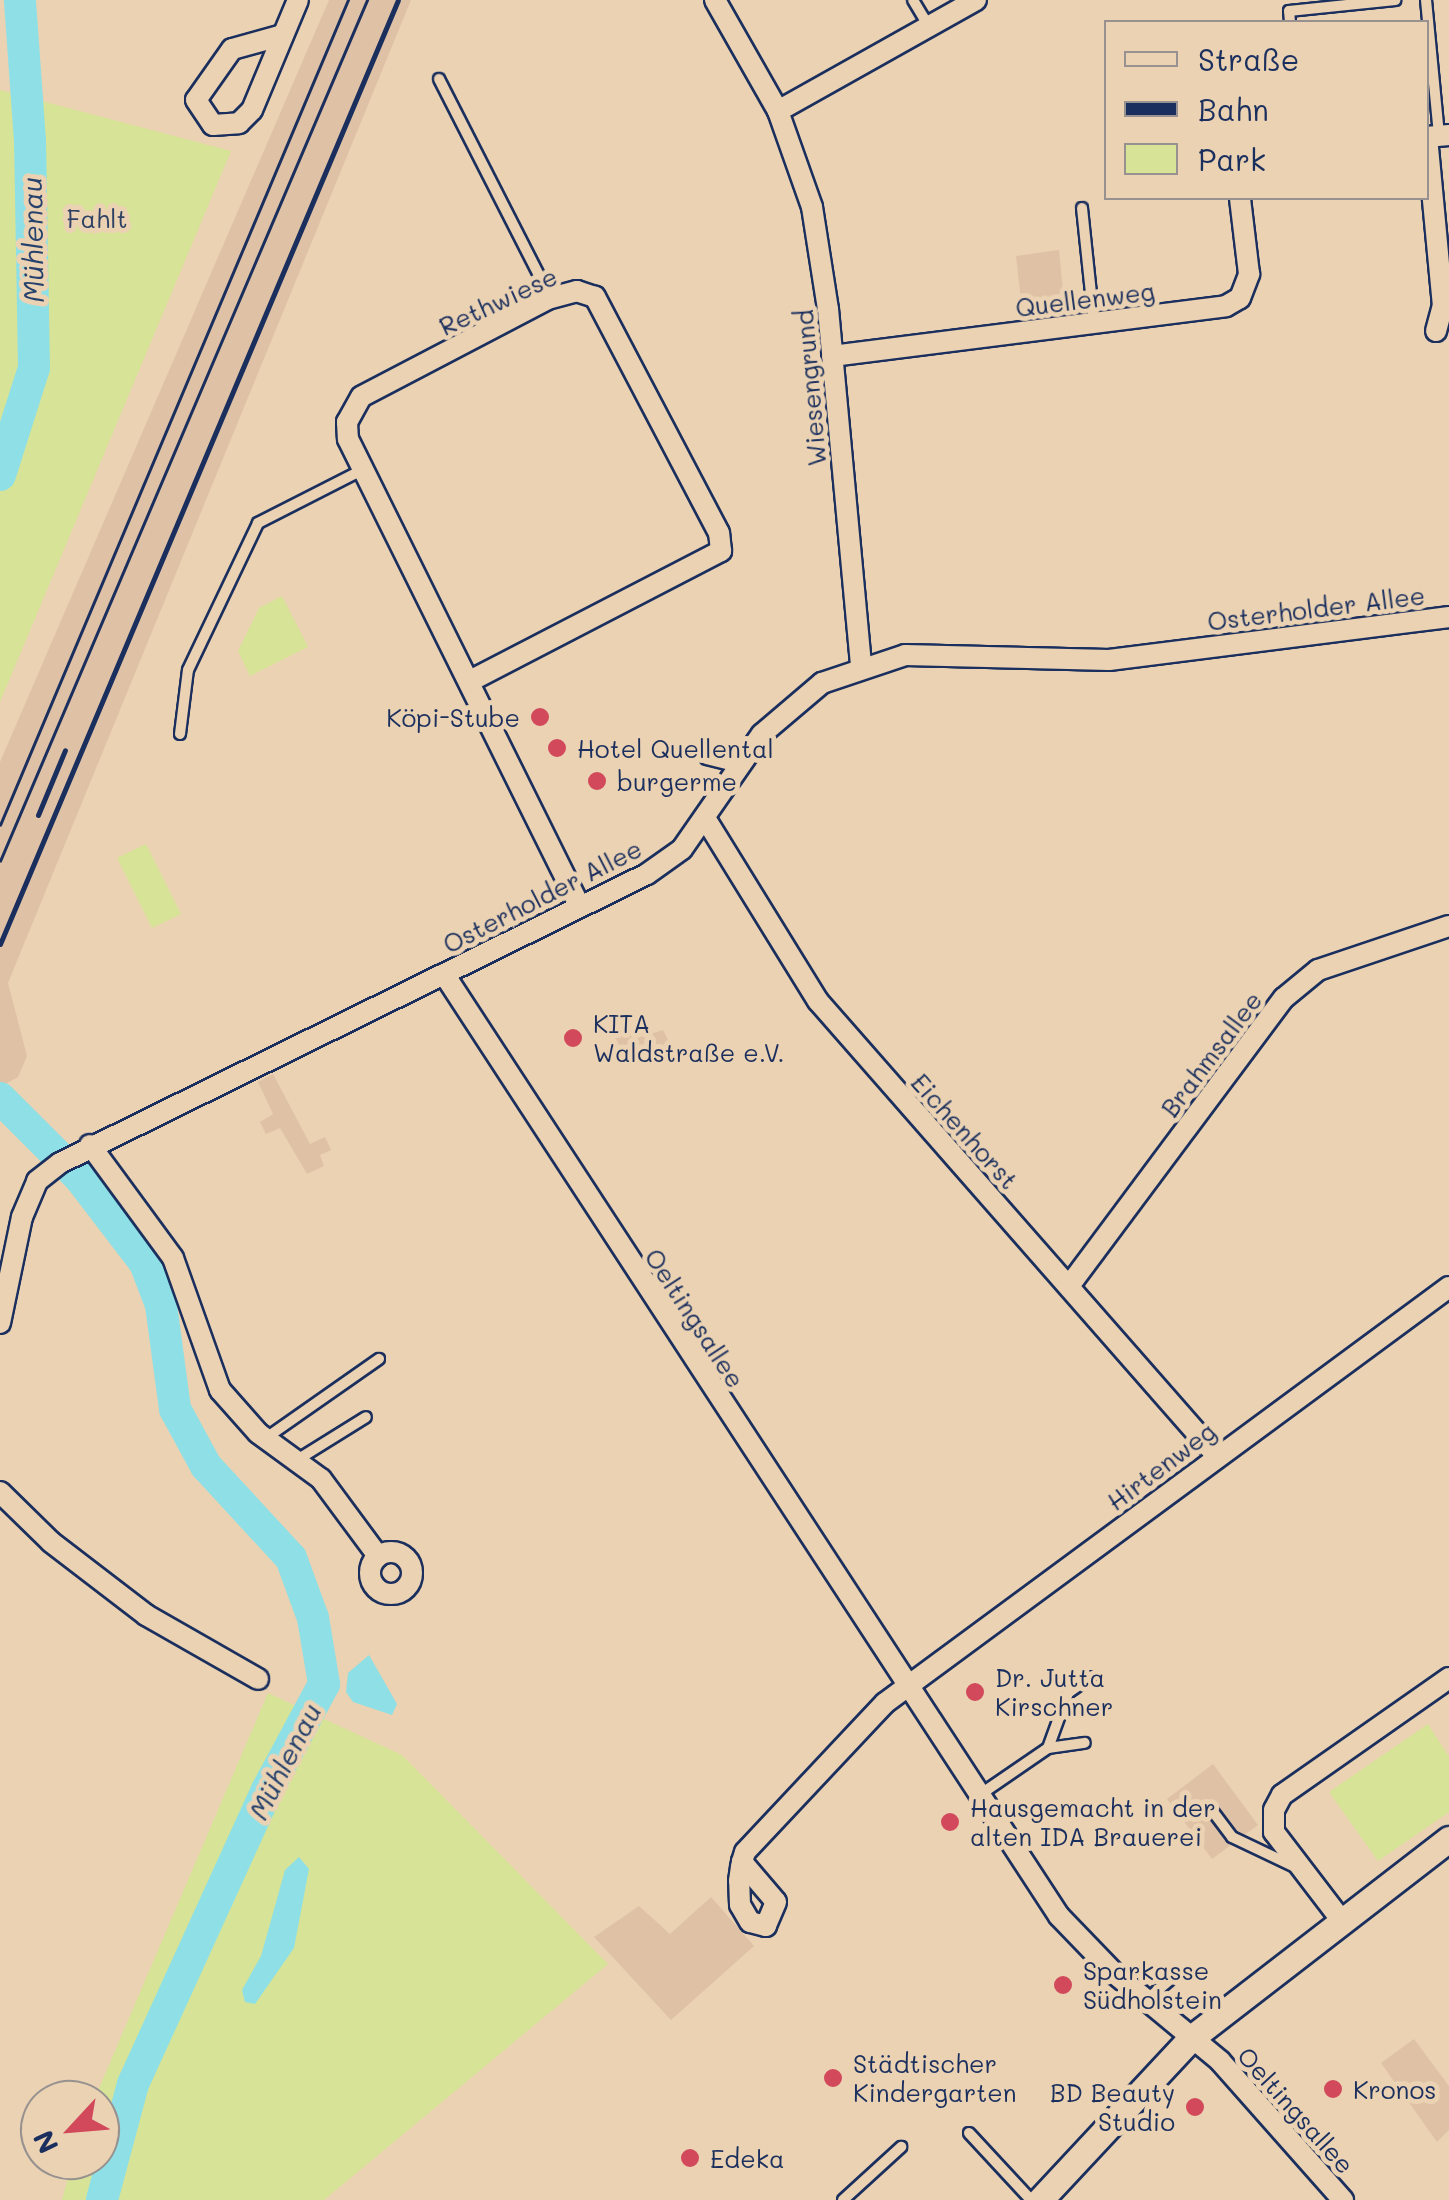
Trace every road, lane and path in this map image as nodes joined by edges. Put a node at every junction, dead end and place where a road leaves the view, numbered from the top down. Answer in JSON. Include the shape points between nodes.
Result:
{"nodes":[{"id":1,"x":298,"y":0,"type":"edge"},
{"id":2,"x":715,"y":0,"type":"edge"},
{"id":3,"x":914,"y":0,"type":"edge"},
{"id":4,"x":976,"y":0,"type":"edge"},
{"id":5,"x":1394,"y":0,"type":"edge"},
{"id":6,"x":1290,"y":20,"type":"edge"},
{"id":7,"x":929,"y":27,"type":"junction"},
{"id":8,"x":284,"y":34,"type":"junction"},
{"id":9,"x":1429,"y":45,"type":"edge"},
{"id":10,"x":438,"y":79,"type":"dead end"},
{"id":11,"x":778,"y":111,"type":"junction"},
{"id":12,"x":1435,"y":136,"type":"edge"},
{"id":13,"x":1240,"y":200,"type":"edge"},
{"id":14,"x":1082,"y":208,"type":"dead end"},
{"id":15,"x":550,"y":298,"type":"junction"},
{"id":16,"x":1094,"y":323,"type":"junction"},
{"id":17,"x":1436,"y":331,"type":"dead end"},
{"id":18,"x":832,"y":356,"type":"junction"},
{"id":19,"x":363,"y":469,"type":"junction"},
{"id":20,"x":1449,"y":616,"type":"edge"},
{"id":21,"x":861,"y":666,"type":"junction"},
{"id":22,"x":470,"y":681,"type":"junction"},
{"id":23,"x":180,"y":734,"type":"dead end"},
{"id":24,"x":706,"y":760,"type":"dead end"},
{"id":25,"x":736,"y":768,"type":"junction"},
{"id":26,"x":705,"y":818,"type":"junction"},
{"id":27,"x":580,"y":907,"type":"junction"},
{"id":28,"x":1449,"y":926,"type":"edge"},
{"id":29,"x":444,"y":974,"type":"junction"},
{"id":30,"x":87,"y":1146,"type":"junction"},
{"id":31,"x":1069,"y":1286,"type":"junction"},
{"id":32,"x":1449,"y":1287,"type":"edge"},
{"id":33,"x":0,"y":1322,"type":"edge"},
{"id":34,"x":379,"y":1359,"type":"dead end"},
{"id":35,"x":366,"y":1417,"type":"dead end"},
{"id":36,"x":266,"y":1438,"type":"junction"},
{"id":37,"x":1217,"y":1456,"type":"junction"},
{"id":38,"x":297,"y":1460,"type":"junction"},
{"id":39,"x":0,"y":1492,"type":"edge"},
{"id":40,"x":378,"y":1556,"type":"dead end"},
{"id":41,"x":1092,"y":1677,"type":"dead end"},
{"id":42,"x":258,"y":1678,"type":"dead end"},
{"id":43,"x":1449,"y":1678,"type":"edge"},
{"id":44,"x":904,"y":1688,"type":"junction"},
{"id":45,"x":1085,"y":1742,"type":"dead end"},
{"id":46,"x":1048,"y":1748,"type":"junction"},
{"id":47,"x":977,"y":1797,"type":"junction"},
{"id":48,"x":1211,"y":1808,"type":"dead end"},
{"id":49,"x":1449,"y":1839,"type":"edge"},
{"id":50,"x":742,"y":1862,"type":"dead end"},
{"id":51,"x":1304,"y":1872,"type":"junction"},
{"id":52,"x":1342,"y":1920,"type":"junction"},
{"id":53,"x":1168,"y":1982,"type":"dead end"},
{"id":54,"x":1145,"y":2000,"type":"junction"},
{"id":55,"x":1190,"y":2039,"type":"junction"},
{"id":56,"x":969,"y":2132,"type":"dead end"},
{"id":57,"x":901,"y":2147,"type":"dead end"},
{"id":58,"x":843,"y":2200,"type":"edge"},
{"id":59,"x":1031,"y":2200,"type":"edge"},
{"id":60,"x":1040,"y":2200,"type":"edge"},
{"id":61,"x":1344,"y":2200,"type":"edge"}],
"edges":[{"from":1,"to":8,"type":"street"},
{"from":2,"to":11,"type":"street","name":"Wiesengrund"},
{"from":3,"to":7,"type":"lane"},
{"from":4,"to":7,"type":"street"},
{"from":5,"to":6,"type":"lane","via":[[1289,10]]},
{"from":7,"to":11,"type":"street"},
{"from":8,"to":8,"type":"street","via":[[252,110],[239,123],[213,125],[196,100],[232,49]]},
{"from":9,"to":12,"type":"lane"},
{"from":10,"to":15,"type":"lane"},
{"from":11,"to":18,"type":"street","name":"Wiesengrund","via":[[812,207]]},
{"from":12,"to":17,"type":"street","via":[[1443,305]]},
{"from":13,"to":16,"type":"street","name":"Quellenweg","via":[[1249,274],[1240,298],[1226,306]]},
{"from":14,"to":16,"type":"lane"},
{"from":15,"to":19,"type":"street","name":"Rethwiese","via":[[361,397],[346,422]]},
{"from":15,"to":22,"type":"street","name":"Rethwiese","via":[[577,291],[595,296],[610,316],[719,534],[721,552]]},
{"from":16,"to":18,"type":"street","name":"Quellenweg"},
{"from":18,"to":21,"type":"street","name":"Wiesengrund"},
{"from":19,"to":22,"type":"street","name":"Rethwiese"},
{"from":19,"to":23,"type":"lane","via":[[258,524],[188,670]]},
{"from":20,"to":21,"type":"street","name":"Osterholder Allee","via":[[1109,660],[905,654]]},
{"from":21,"to":25,"type":"street","name":"Osterholder Allee","via":[[790,707]]},
{"from":22,"to":27,"type":"street","name":"Rethwiese"},
{"from":24,"to":25,"type":"lane"},
{"from":25,"to":26,"type":"street","name":"Osterholder Allee"},
{"from":26,"to":27,"type":"street","name":"Osterholder Allee","via":[[671,858]]},
{"from":26,"to":31,"type":"street","name":"Eichenhorst","via":[[818,1001]]},
{"from":27,"to":29,"type":"street","name":"Osterholder Allee"},
{"from":28,"to":31,"type":"street","name":"Brahmsallee","via":[[1318,970],[1284,998]]},
{"from":29,"to":30,"type":"street","name":"Osterholder Allee"},
{"from":29,"to":44,"type":"street","name":"Oeltingsallee"},
{"from":30,"to":33,"type":"street","name":"Osterholder Allee","via":[[37,1182],[14,1244]]},
{"from":30,"to":36,"type":"street","via":[[173,1258],[220,1390]]},
{"from":31,"to":37,"type":"street","name":"Eichenhorst"},
{"from":32,"to":37,"type":"street","name":"Hirtenweg"},
{"from":34,"to":36,"type":"lane"},
{"from":35,"to":38,"type":"lane"},
{"from":36,"to":38,"type":"street"},
{"from":37,"to":44,"type":"street","name":"Hirtenweg"},
{"from":38,"to":40,"type":"street","via":[[334,1493]]},
{"from":39,"to":42,"type":"street","via":[[51,1542],[146,1615]]},
{"from":41,"to":46,"type":"lane","via":[[1068,1693]]},
{"from":43,"to":51,"type":"street","via":[[1282,1795],[1270,1821]]},
{"from":44,"to":47,"type":"street","name":"Oeltingsallee"},
{"from":44,"to":50,"type":"street"},
{"from":45,"to":46,"type":"lane"},
{"from":46,"to":47,"type":"lane"},
{"from":47,"to":54,"type":"street","name":"Oeltingsallee","via":[[1058,1916]]},
{"from":48,"to":51,"type":"lane","via":[[1232,1836]]},
{"from":49,"to":52,"type":"street"},
{"from":51,"to":52,"type":"street"},
{"from":52,"to":55,"type":"street"},
{"from":53,"to":54,"type":"lane"},
{"from":54,"to":55,"type":"street","name":"Oeltingsallee"},
{"from":55,"to":60,"type":"street"},
{"from":55,"to":61,"type":"street","name":"Oeltingsallee","via":[[1220,2061]]},
{"from":56,"to":59,"type":"lane"},
{"from":57,"to":58,"type":"lane"}]}
